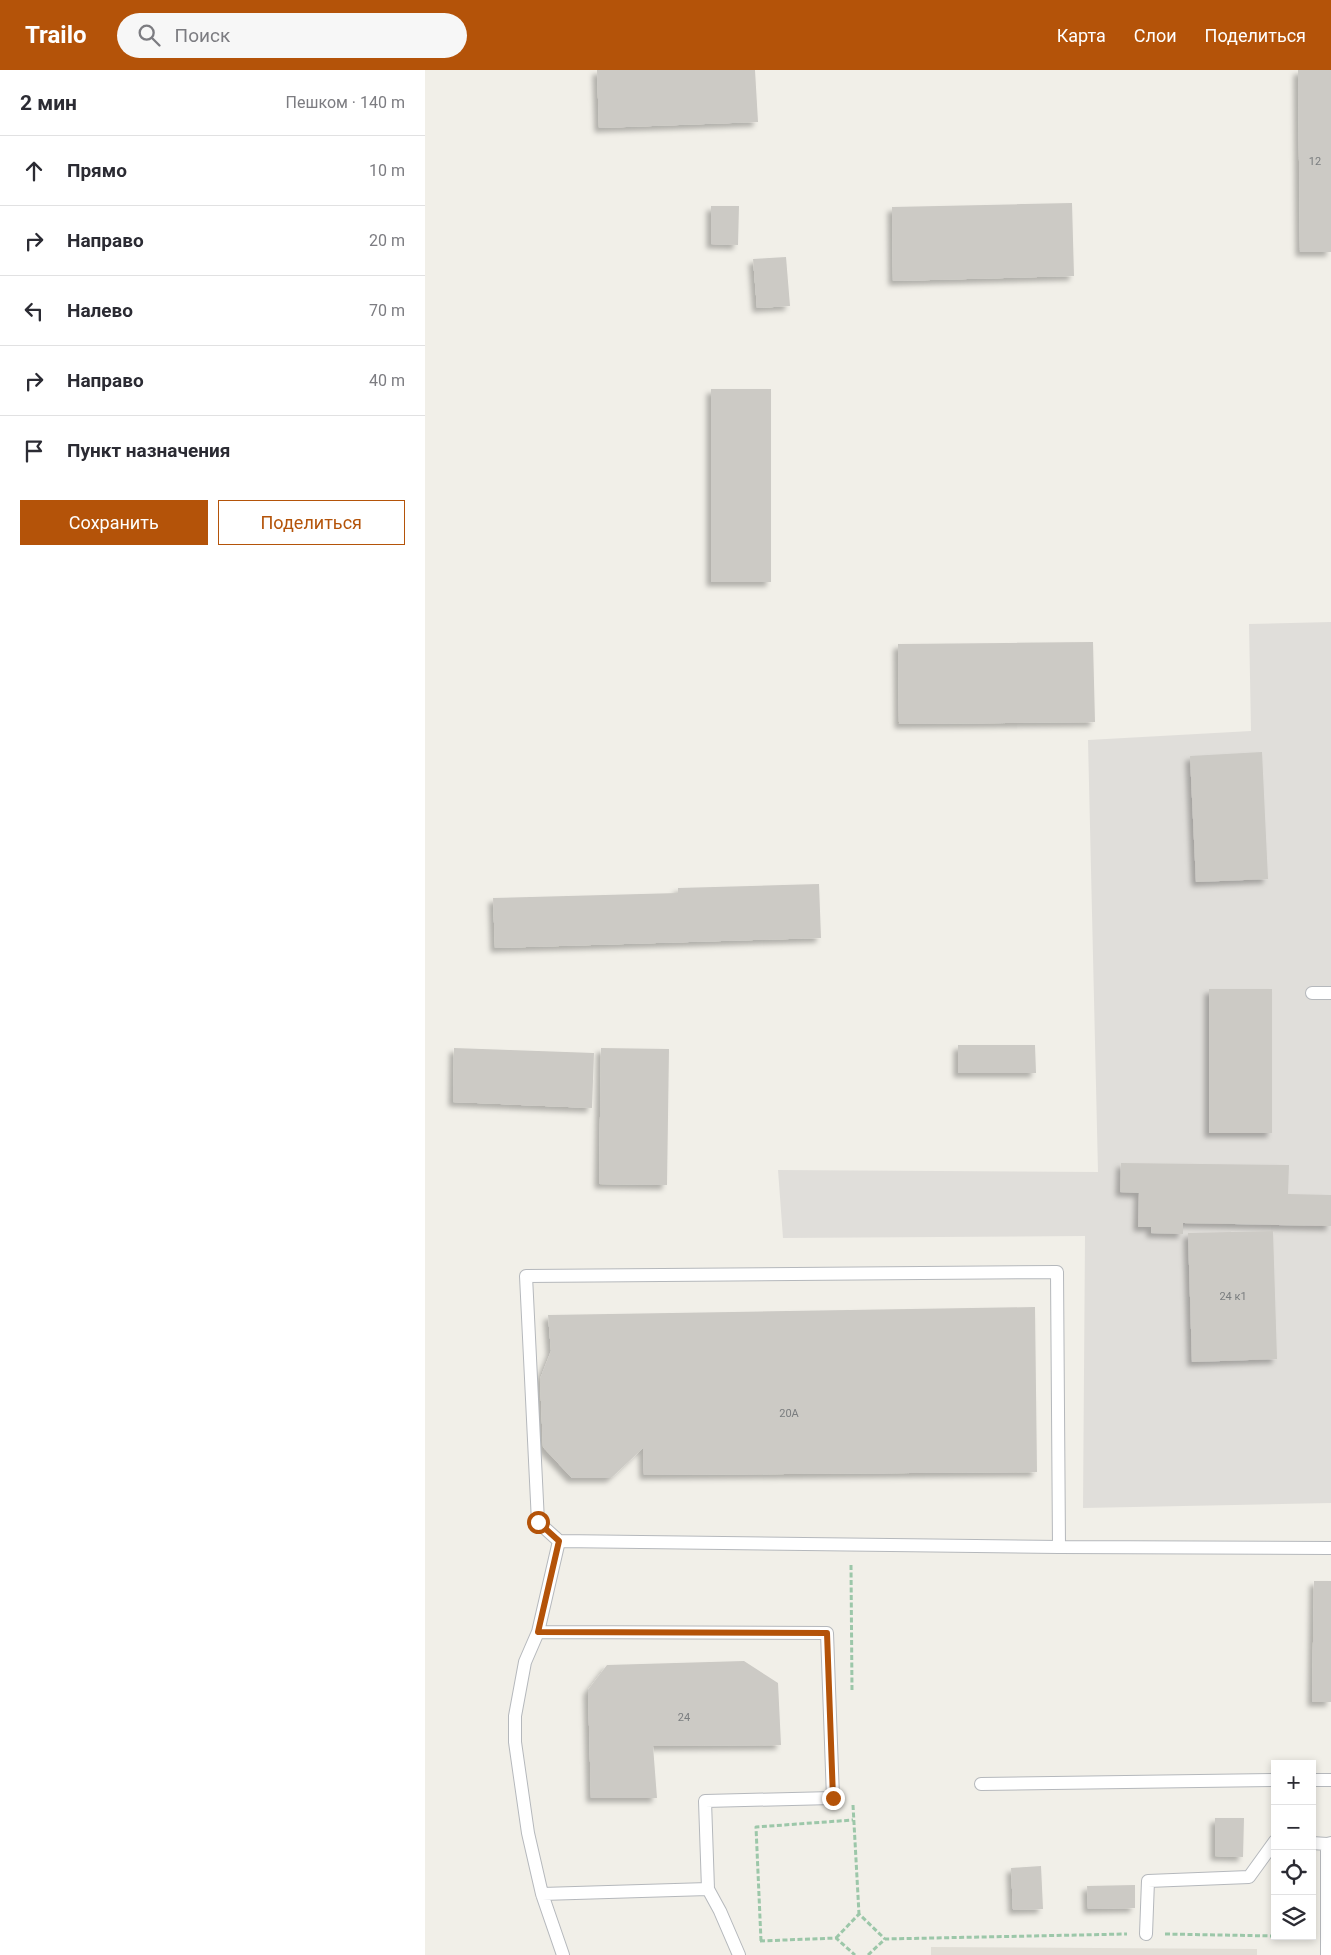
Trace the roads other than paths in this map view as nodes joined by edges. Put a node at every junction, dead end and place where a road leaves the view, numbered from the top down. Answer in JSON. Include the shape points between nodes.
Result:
{"nodes":[{"id":1,"x":1312,"y":993,"type":"dead end"},
{"id":2,"x":1331,"y":993,"type":"edge"},
{"id":3,"x":559,"y":1541,"type":"junction"},
{"id":4,"x":1059,"y":1547,"type":"junction"},
{"id":5,"x":1331,"y":1548,"type":"edge"},
{"id":6,"x":538,"y":1632,"type":"junction"},
{"id":7,"x":1271,"y":1780,"type":"edge"},
{"id":8,"x":1316,"y":1780,"type":"edge"},
{"id":9,"x":1331,"y":1780,"type":"edge"},
{"id":10,"x":981,"y":1784,"type":"dead end"},
{"id":11,"x":1316,"y":1843,"type":"edge"},
{"id":12,"x":1329,"y":1844,"type":"edge"},
{"id":13,"x":1271,"y":1847,"type":"edge"},
{"id":14,"x":708,"y":1889,"type":"junction"},
{"id":15,"x":542,"y":1894,"type":"junction"},
{"id":16,"x":1146,"y":1934,"type":"road end"},
{"id":17,"x":563,"y":1955,"type":"edge"},
{"id":18,"x":739,"y":1955,"type":"edge"},
{"id":19,"x":1327,"y":1955,"type":"edge"}],
"edges":[{"from":1,"to":2,"type":"lane"},
{"from":3,"to":4,"type":"lane"},
{"from":3,"to":4,"type":"lane","via":[[538,1522],[526,1276],[1057,1272]]},
{"from":3,"to":6,"type":"lane"},
{"from":4,"to":5,"type":"lane"},
{"from":6,"to":14,"type":"lane","via":[[827,1633],[833,1798],[705,1801]]},
{"from":6,"to":15,"type":"lane","via":[[525,1662],[515,1716],[515,1742],[528,1833]]},
{"from":7,"to":10,"type":"lane"},
{"from":8,"to":9,"type":"lane"},
{"from":11,"to":12,"type":"lane"},
{"from":12,"to":19,"type":"lane"},
{"from":13,"to":16,"type":"lane","via":[[1249,1877],[1148,1881]]},
{"from":14,"to":15,"type":"lane"},
{"from":14,"to":18,"type":"lane"},
{"from":15,"to":17,"type":"lane"}]}
